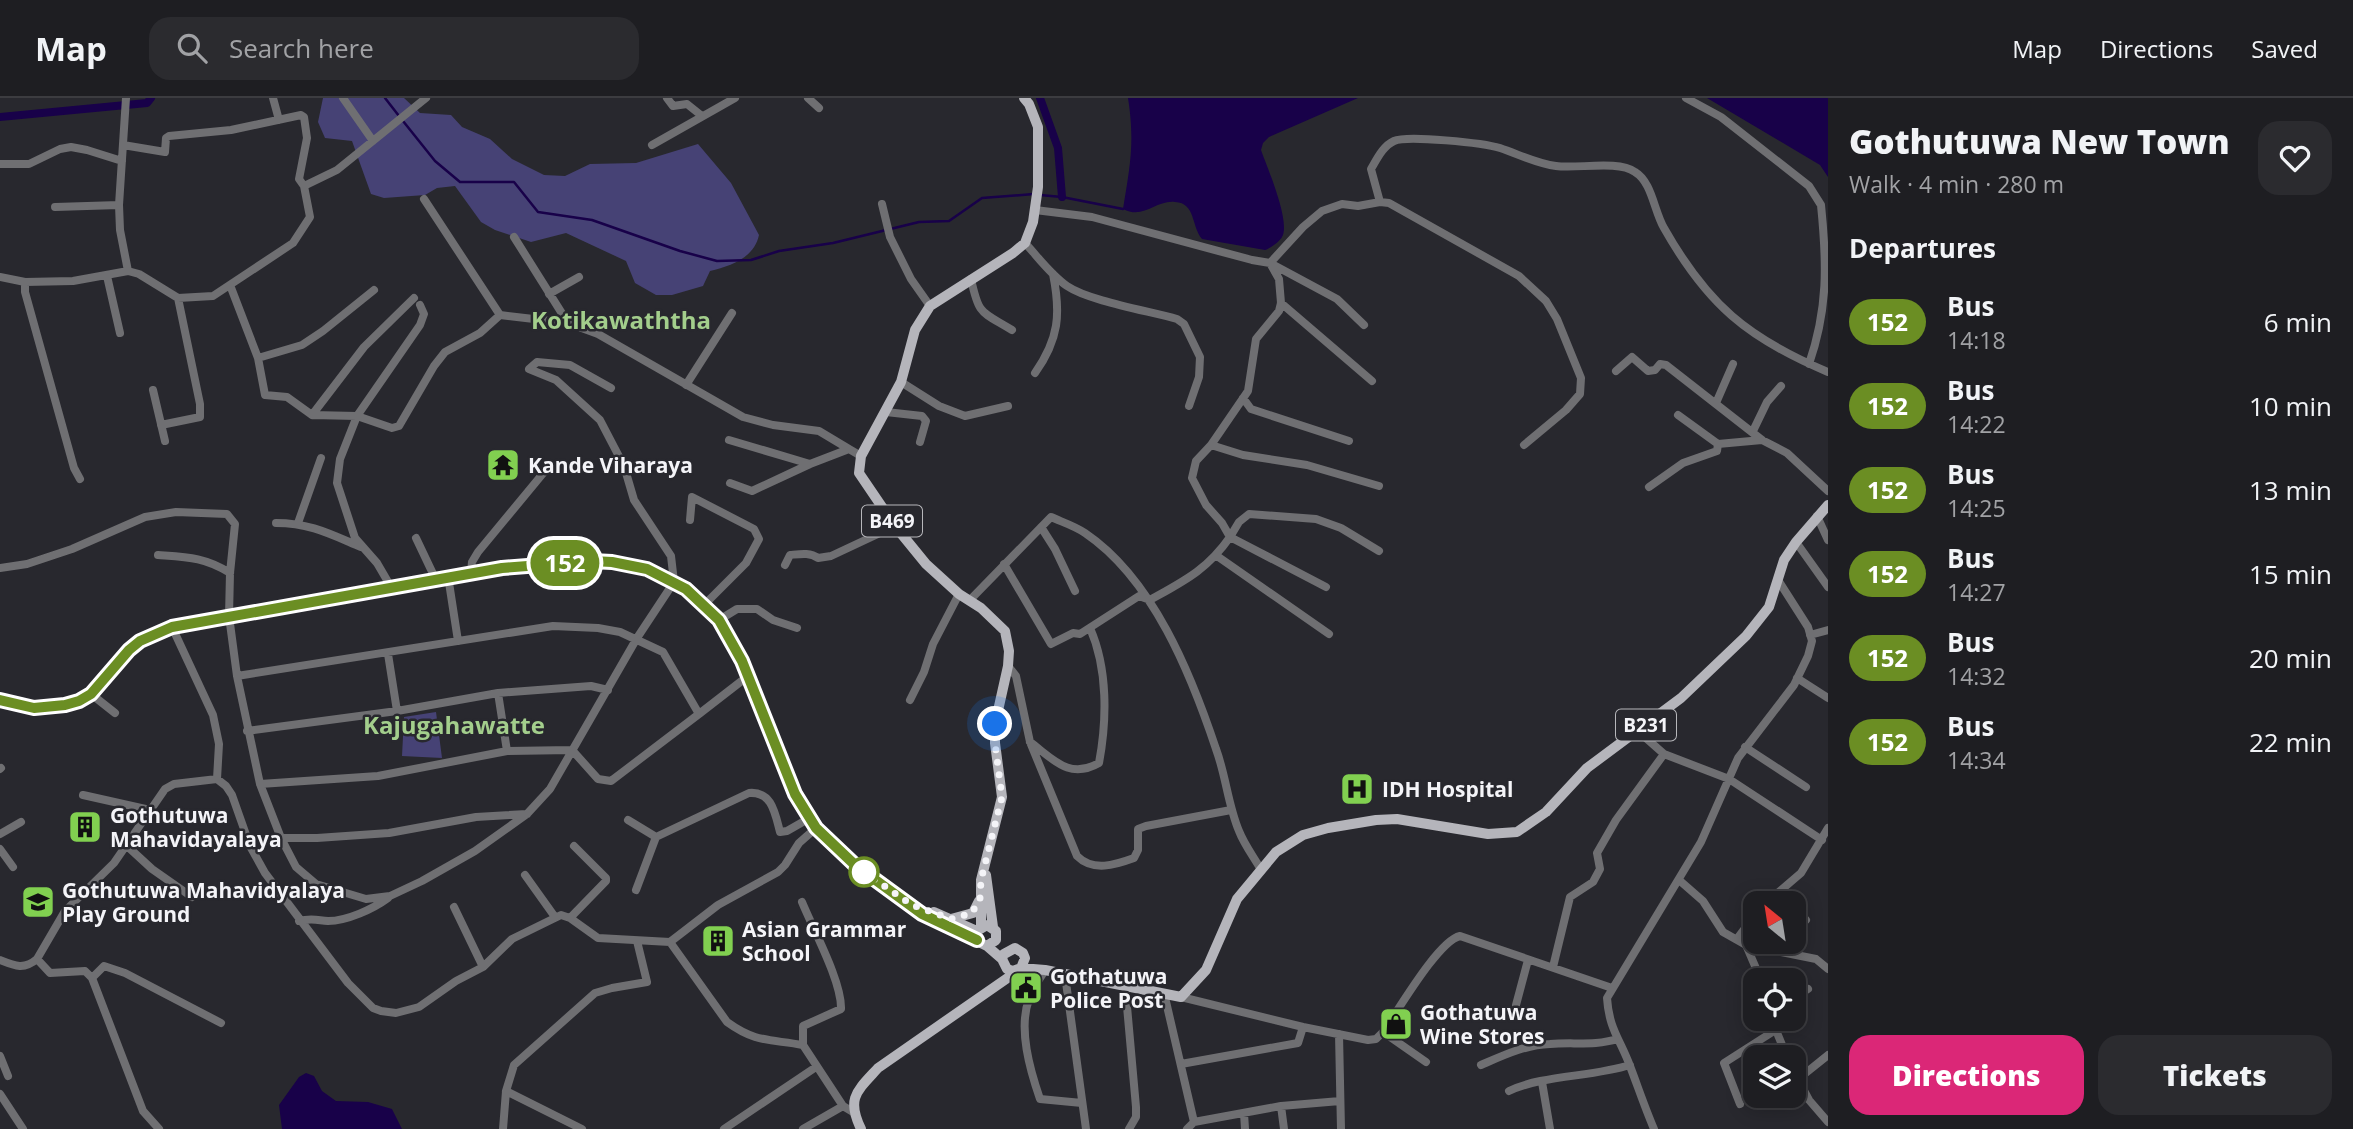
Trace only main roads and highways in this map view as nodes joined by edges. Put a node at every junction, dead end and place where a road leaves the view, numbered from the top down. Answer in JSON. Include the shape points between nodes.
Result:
{"nodes":[{"id":1,"x":1024,"y":98,"type":"edge"},
{"id":2,"x":1828,"y":505,"type":"edge"},
{"id":3,"x":0,"y":700,"type":"edge"},
{"id":4,"x":985,"y":869,"type":"junction"},
{"id":5,"x":980,"y":898,"type":"junction"},
{"id":6,"x":912,"y":905,"type":"junction"},
{"id":7,"x":951,"y":919,"type":"junction"},
{"id":8,"x":995,"y":931,"type":"junction"},
{"id":9,"x":981,"y":936,"type":"junction"},
{"id":10,"x":1019,"y":951,"type":"junction"},
{"id":11,"x":1002,"y":962,"type":"junction"},
{"id":12,"x":1020,"y":969,"type":"junction"},
{"id":13,"x":1045,"y":970,"type":"junction"},
{"id":14,"x":991,"y":989,"type":"junction"},
{"id":15,"x":861,"y":1129,"type":"edge"}],
"edges":[{"from":1,"to":4,"type":"main road","number":"B469","via":[[1038,127],[1036,205],[1025,243],[930,306],[915,330],[901,382],[861,456],[859,473],[926,564],[1005,631],[1008,666],[995,724],[1002,797]]},
{"from":2,"to":13,"type":"main road","number":"B231","via":[[1784,560],[1769,607],[1746,636],[1681,698],[1587,768],[1546,812],[1517,832],[1488,834],[1410,820],[1376,820],[1303,835],[1260,868],[1237,899],[1206,970],[1181,997]]},
{"from":3,"to":6,"type":"main road","via":[[34,708],[65,705],[91,694],[134,646],[172,627],[534,564],[612,562],[647,569],[674,582],[719,620],[736,647],[795,794],[812,823],[855,865]]},
{"from":4,"to":5,"type":"main road","number":"B469"},
{"from":4,"to":8,"type":"main road","number":"B469"},
{"from":5,"to":7,"type":"main road","via":[[972,913]]},
{"from":5,"to":9,"type":"main road","number":"B469"},
{"from":6,"to":7,"type":"main road"},
{"from":6,"to":9,"type":"main road","via":[[922,914]]},
{"from":7,"to":9,"type":"main road"},
{"from":8,"to":9,"type":"main road","via":[[987,925]]},
{"from":8,"to":9,"type":"main road","via":[[996,940]]},
{"from":8,"to":10,"type":"main road"},
{"from":9,"to":11,"type":"main road"},
{"from":10,"to":11,"type":"main road","via":[[1004,954]]},
{"from":10,"to":12,"type":"main road","via":[[1024,964]]},
{"from":10,"to":13,"type":"main road"},
{"from":11,"to":12,"type":"main road","via":[[1007,969]]},
{"from":11,"to":14,"type":"main road"},
{"from":12,"to":13,"type":"main road"},
{"from":12,"to":14,"type":"main road"},
{"from":14,"to":15,"type":"main road","via":[[878,1068],[848,1109]]}]}
